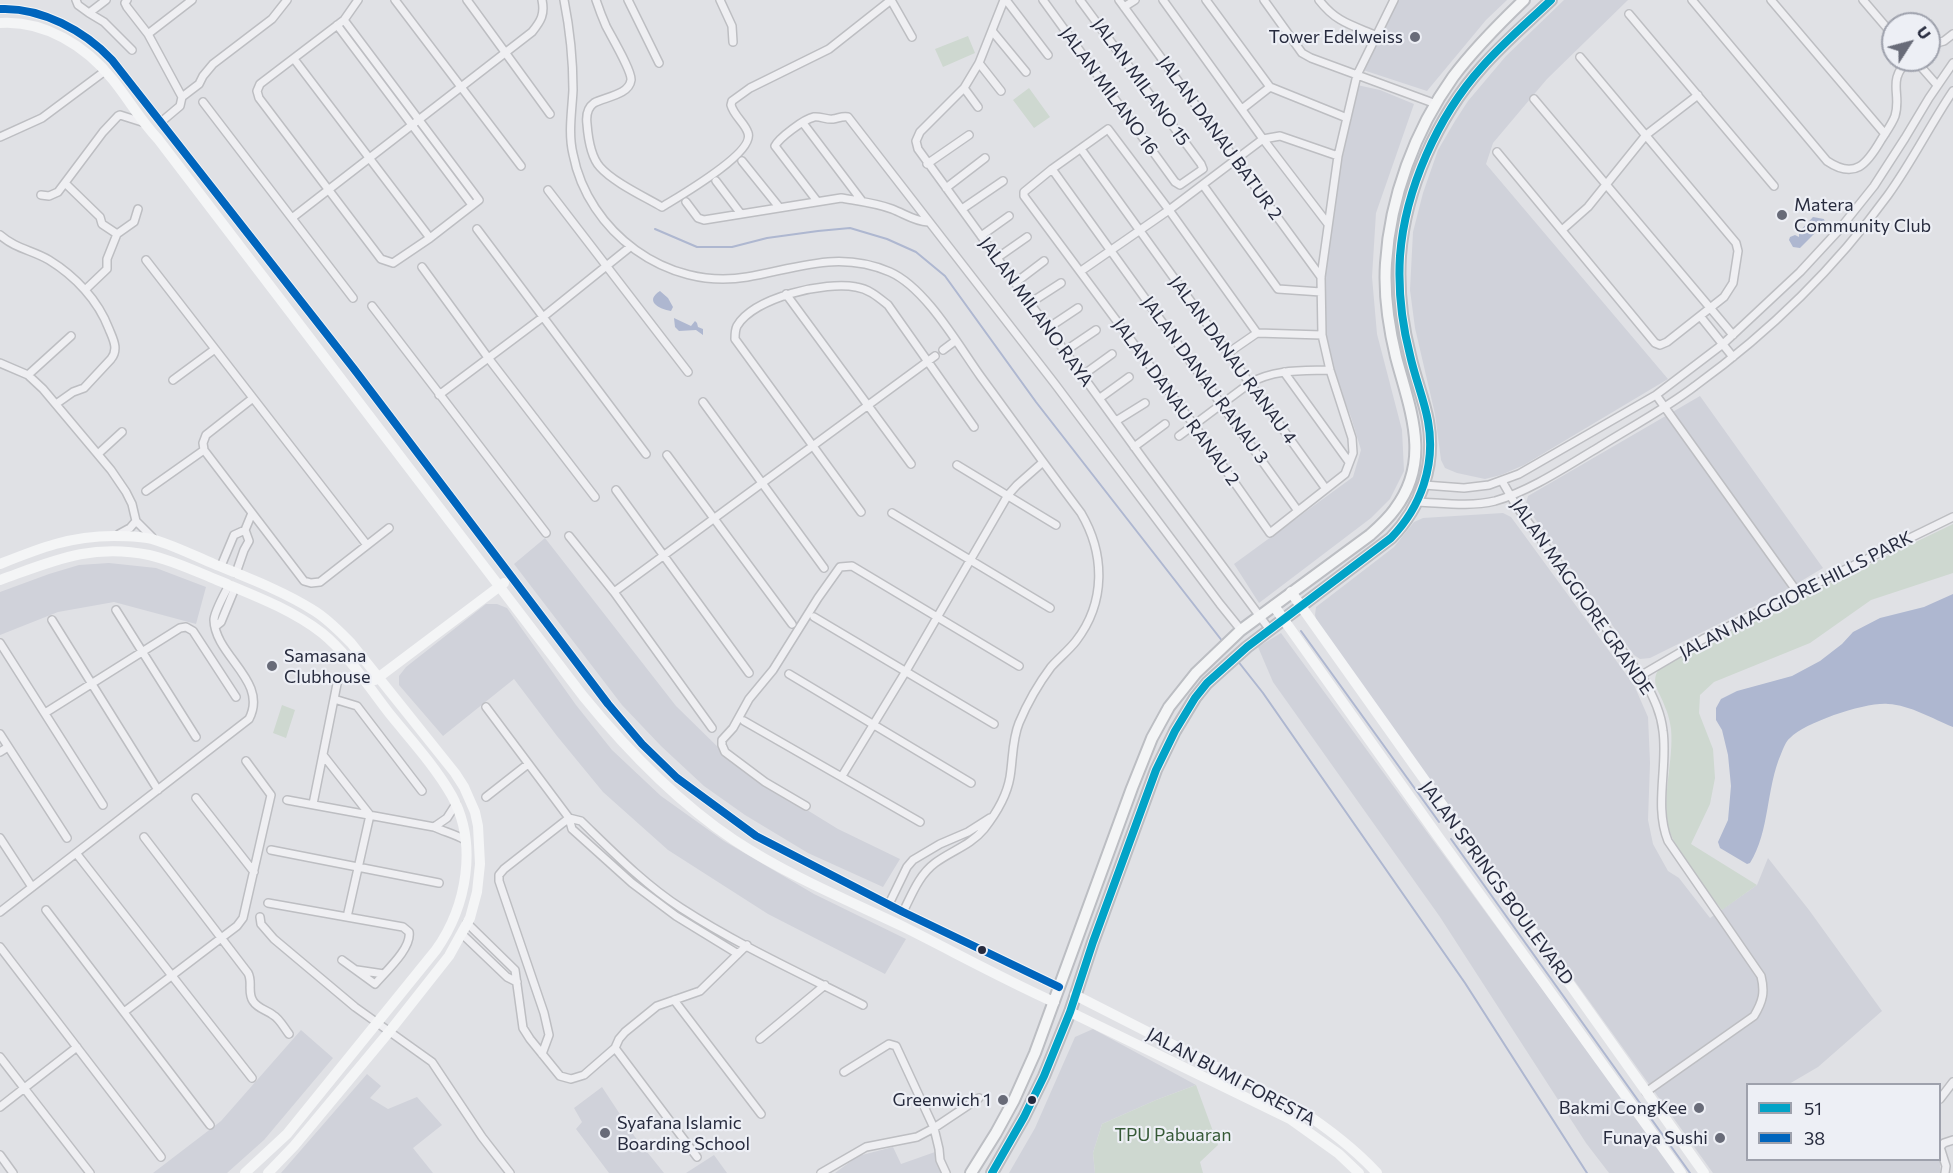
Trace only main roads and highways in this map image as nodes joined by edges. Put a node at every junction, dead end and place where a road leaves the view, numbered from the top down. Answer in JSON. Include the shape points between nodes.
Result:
{"nodes":[{"id":1,"x":1524,"y":0,"type":"edge"},
{"id":2,"x":1551,"y":0,"type":"edge"},
{"id":3,"x":0,"y":9,"type":"edge"},
{"id":4,"x":0,"y":23,"type":"edge"},
{"id":5,"x":1387,"y":256,"type":"junction"},
{"id":6,"x":1400,"y":257,"type":"junction"},
{"id":7,"x":354,"y":369,"type":"junction"},
{"id":8,"x":342,"y":379,"type":"junction"},
{"id":9,"x":0,"y":564,"type":"edge"},
{"id":10,"x":511,"y":578,"type":"junction"},
{"id":11,"x":0,"y":580,"type":"edge"},
{"id":12,"x":499,"y":586,"type":"junction"},
{"id":13,"x":1291,"y":592,"type":"junction"},
{"id":14,"x":1274,"y":606,"type":"junction"},
{"id":15,"x":1301,"y":607,"type":"junction"},
{"id":16,"x":1283,"y":620,"type":"junction"},
{"id":17,"x":379,"y":678,"type":"junction"},
{"id":18,"x":368,"y":686,"type":"junction"},
{"id":19,"x":1454,"y":823,"type":"junction"},
{"id":20,"x":741,"y":826,"type":"junction"},
{"id":21,"x":1437,"y":836,"type":"junction"},
{"id":22,"x":733,"y":839,"type":"junction"},
{"id":23,"x":1059,"y":987,"type":"junction"},
{"id":24,"x":1075,"y":996,"type":"junction"},
{"id":25,"x":1054,"y":1002,"type":"junction"},
{"id":26,"x":1070,"y":1012,"type":"junction"},
{"id":27,"x":1258,"y":1088,"type":"junction"},
{"id":28,"x":1253,"y":1101,"type":"junction"},
{"id":29,"x":253,"y":1170,"type":"edge"},
{"id":30,"x":268,"y":1173,"type":"edge"},
{"id":31,"x":971,"y":1173,"type":"edge"},
{"id":32,"x":992,"y":1173,"type":"edge"},
{"id":33,"x":1359,"y":1173,"type":"edge"},
{"id":34,"x":1377,"y":1173,"type":"edge"},
{"id":35,"x":1681,"y":1173,"type":"edge"},
{"id":36,"x":1704,"y":1173,"type":"edge"}],
"edges":[{"from":1,"to":5,"type":"main road","via":[[1472,53],[1436,104],[1400,186]]},
{"from":2,"to":6,"type":"main road","via":[[1481,68],[1449,112],[1418,176]]},
{"from":3,"to":7,"type":"main road","via":[[24,11],[74,30],[112,60]]},
{"from":4,"to":8,"type":"main road","via":[[27,25],[61,37],[105,71]]},
{"from":5,"to":6,"type":"main road"},
{"from":5,"to":13,"type":"main road","via":[[1391,331],[1417,444],[1414,469],[1404,495],[1389,517]]},
{"from":6,"to":15,"type":"main road","via":[[1403,319],[1430,438],[1424,485],[1410,517],[1391,538]]},
{"from":7,"to":8,"type":"main road"},
{"from":7,"to":10,"type":"main road"},
{"from":8,"to":12,"type":"main road"},
{"from":9,"to":17,"type":"main road","via":[[54,543],[116,536],[153,539],[276,590],[314,611],[339,632]]},
{"from":10,"to":12,"type":"main road"},
{"from":10,"to":20,"type":"main road","via":[[642,744],[677,778]]},
{"from":11,"to":18,"type":"main road","via":[[90,551],[159,558],[291,613],[339,650]]},
{"from":12,"to":17,"type":"main road"},
{"from":12,"to":22,"type":"main road","via":[[617,738],[681,799]]},
{"from":13,"to":14,"type":"main road"},
{"from":13,"to":15,"type":"main road","name":"JALAN SPRINGS BOULEVARD"},
{"from":14,"to":16,"type":"main road","name":"JALAN SPRINGS BOULEVARD"},
{"from":14,"to":23,"type":"main road","via":[[1211,657],[1169,707],[1152,738]]},
{"from":15,"to":16,"type":"main road"},
{"from":15,"to":19,"type":"main road","name":"JALAN SPRINGS BOULEVARD"},
{"from":16,"to":21,"type":"main road","name":"JALAN SPRINGS BOULEVARD"},
{"from":16,"to":24,"type":"main road","via":[[1221,671],[1195,698],[1175,731],[1156,770]]},
{"from":17,"to":18,"type":"main road"},
{"from":17,"to":30,"type":"main road","via":[[455,772],[475,812],[480,848],[474,905],[449,956]]},
{"from":18,"to":29,"type":"main road","via":[[438,774],[456,804],[465,840],[462,897],[436,950],[287,1134]]},
{"from":19,"to":21,"type":"main road"},
{"from":19,"to":36,"type":"main road","name":"JALAN SPRINGS BOULEVARD"},
{"from":20,"to":22,"type":"main road"},
{"from":20,"to":23,"type":"main road","via":[[798,859]]},
{"from":21,"to":35,"type":"main road","name":"JALAN SPRINGS BOULEVARD"},
{"from":22,"to":25,"type":"main road","via":[[799,876]]},
{"from":23,"to":25,"type":"main road"},
{"from":24,"to":26,"type":"main road"},
{"from":24,"to":27,"type":"main road","name":"JALAN BUMI FORESTA"},
{"from":25,"to":31,"type":"main road","via":[[1014,1100]]},
{"from":26,"to":28,"type":"main road","name":"JALAN BUMI FORESTA"},
{"from":26,"to":32,"type":"main road","via":[[1044,1076]]},
{"from":27,"to":28,"type":"main road"},
{"from":27,"to":34,"type":"main road","name":"JALAN BUMI FORESTA","via":[[1327,1128]]},
{"from":28,"to":33,"type":"main road","name":"JALAN BUMI FORESTA","via":[[1290,1119]]}]}
